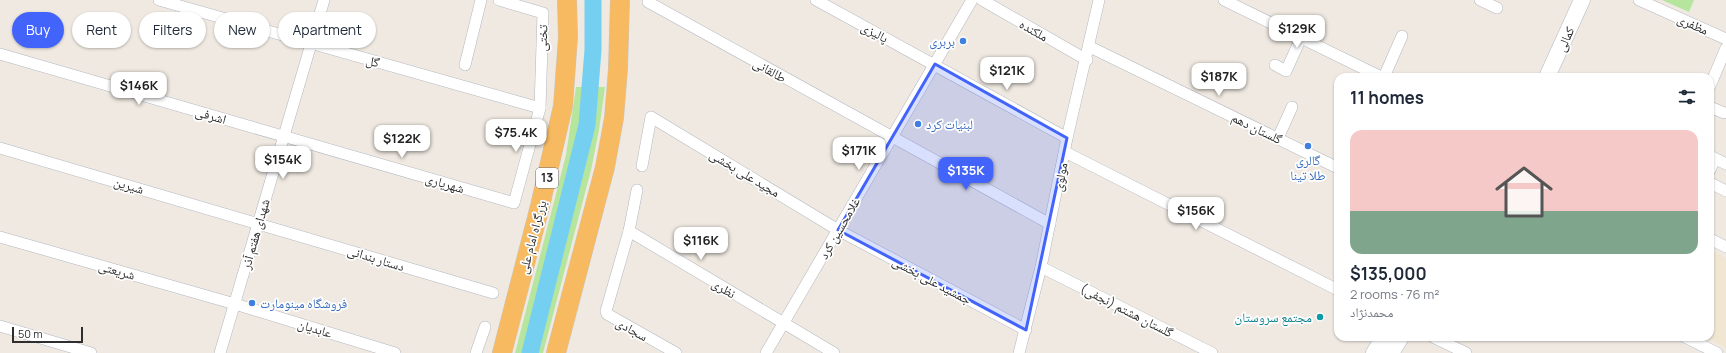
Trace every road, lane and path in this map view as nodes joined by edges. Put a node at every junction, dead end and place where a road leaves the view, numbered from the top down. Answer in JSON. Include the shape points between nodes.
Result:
{"nodes":[{"id":1,"x":159,"y":0,"type":"edge"},
{"id":2,"x":324,"y":0,"type":"edge"},
{"id":3,"x":481,"y":0,"type":"edge"},
{"id":4,"x":499,"y":0,"type":"edge"},
{"id":5,"x":567,"y":0,"type":"edge"},
{"id":6,"x":620,"y":0,"type":"edge"},
{"id":7,"x":816,"y":0,"type":"edge"},
{"id":8,"x":972,"y":0,"type":"edge"},
{"id":9,"x":982,"y":0,"type":"edge"},
{"id":10,"x":1099,"y":0,"type":"edge"},
{"id":11,"x":1224,"y":0,"type":"edge"},
{"id":12,"x":1480,"y":0,"type":"edge"},
{"id":13,"x":1582,"y":0,"type":"edge"},
{"id":14,"x":1639,"y":0,"type":"edge"},
{"id":15,"x":648,"y":2,"type":"dead end"},
{"id":16,"x":1497,"y":8,"type":"dead end"},
{"id":17,"x":320,"y":12,"type":"edge"},
{"id":18,"x":278,"y":34,"type":"edge"},
{"id":19,"x":1402,"y":36,"type":"dead end"},
{"id":20,"x":1301,"y":38,"type":"junction"},
{"id":21,"x":1726,"y":38,"type":"edge"},
{"id":22,"x":1090,"y":47,"type":"junction"},
{"id":23,"x":310,"y":48,"type":"edge"},
{"id":24,"x":329,"y":48,"type":"edge"},
{"id":25,"x":1726,"y":48,"type":"edge"},
{"id":26,"x":0,"y":54,"type":"edge"},
{"id":27,"x":1087,"y":60,"type":"junction"},
{"id":28,"x":935,"y":64,"type":"junction"},
{"id":29,"x":465,"y":65,"type":"dead end"},
{"id":30,"x":1275,"y":65,"type":"dead end"},
{"id":31,"x":1369,"y":73,"type":"edge"},
{"id":32,"x":1386,"y":73,"type":"edge"},
{"id":33,"x":1549,"y":73,"type":"edge"},
{"id":34,"x":1714,"y":76,"type":"edge"},
{"id":35,"x":1292,"y":107,"type":"dead end"},
{"id":36,"x":540,"y":108,"type":"junction"},
{"id":37,"x":1714,"y":108,"type":"edge"},
{"id":38,"x":1724,"y":112,"type":"dead end"},
{"id":39,"x":284,"y":136,"type":"junction"},
{"id":40,"x":892,"y":137,"type":"junction"},
{"id":41,"x":1067,"y":138,"type":"junction"},
{"id":42,"x":1278,"y":138,"type":"junction"},
{"id":43,"x":0,"y":148,"type":"edge"},
{"id":44,"x":1065,"y":152,"type":"junction"},
{"id":45,"x":1714,"y":158,"type":"edge"},
{"id":46,"x":1726,"y":164,"type":"edge"},
{"id":47,"x":642,"y":166,"type":"dead end"},
{"id":48,"x":1334,"y":166,"type":"edge"},
{"id":49,"x":1714,"y":185,"type":"edge"},
{"id":50,"x":637,"y":190,"type":"dead end"},
{"id":51,"x":1726,"y":191,"type":"edge"},
{"id":52,"x":258,"y":223,"type":"junction"},
{"id":53,"x":1050,"y":224,"type":"junction"},
{"id":54,"x":838,"y":230,"type":"junction"},
{"id":55,"x":629,"y":231,"type":"junction"},
{"id":56,"x":0,"y":237,"type":"edge"},
{"id":57,"x":1714,"y":241,"type":"edge"},
{"id":58,"x":1726,"y":247,"type":"edge"},
{"id":59,"x":1042,"y":267,"type":"junction"},
{"id":60,"x":1334,"y":288,"type":"edge"},
{"id":61,"x":493,"y":294,"type":"dead end"},
{"id":62,"x":235,"y":304,"type":"junction"},
{"id":63,"x":783,"y":324,"type":"junction"},
{"id":64,"x":0,"y":326,"type":"edge"},
{"id":65,"x":485,"y":327,"type":"dead end"},
{"id":66,"x":1026,"y":330,"type":"junction"},
{"id":67,"x":1382,"y":341,"type":"edge"},
{"id":68,"x":1398,"y":341,"type":"edge"},
{"id":69,"x":1441,"y":341,"type":"edge"},
{"id":70,"x":1693,"y":341,"type":"edge"},
{"id":71,"x":91,"y":353,"type":"edge"},
{"id":72,"x":220,"y":353,"type":"edge"},
{"id":73,"x":395,"y":353,"type":"edge"},
{"id":74,"x":476,"y":353,"type":"edge"},
{"id":75,"x":502,"y":353,"type":"edge"},
{"id":76,"x":556,"y":353,"type":"edge"},
{"id":77,"x":676,"y":353,"type":"edge"},
{"id":78,"x":766,"y":353,"type":"edge"},
{"id":79,"x":834,"y":353,"type":"edge"},
{"id":80,"x":1019,"y":353,"type":"edge"},
{"id":81,"x":1212,"y":353,"type":"edge"},
{"id":82,"x":1374,"y":353,"type":"edge"},
{"id":83,"x":1391,"y":353,"type":"edge"},
{"id":84,"x":1466,"y":353,"type":"edge"},
{"id":85,"x":1717,"y":353,"type":"edge"}],
"edges":[{"from":1,"to":18,"type":"street","name":"گل"},
{"from":2,"to":17,"type":"street","name":"شهدای هفتم آذر"},
{"from":3,"to":29,"type":"street"},
{"from":4,"to":36,"type":"street","name":"تختی","via":[[543,14]]},
{"from":5,"to":75,"type":"highway","name":"بزرگراه امام علی","number":"13","via":[[568,37],[563,106]]},
{"from":6,"to":76,"type":"highway","via":[[614,118],[600,186]]},
{"from":7,"to":28,"type":"street","name":"پالیزی"},
{"from":8,"to":28,"type":"street","name":"غلامحسین کرد"},
{"from":9,"to":27,"type":"street","name":"ملکنده"},
{"from":10,"to":22,"type":"street","name":"مولوی"},
{"from":11,"to":20,"type":"street"},
{"from":12,"to":16,"type":"street"},
{"from":13,"to":33,"type":"main road","name":"کمالی"},
{"from":14,"to":21,"type":"street","name":"مظفری"},
{"from":15,"to":40,"type":"street","name":"طالقانی"},
{"from":19,"to":32,"type":"street"},
{"from":20,"to":30,"type":"street","via":[[1286,71]]},
{"from":20,"to":31,"type":"street"},
{"from":22,"to":27,"type":"street","name":"مولوی"},
{"from":22,"to":42,"type":"street","name":"گلستان دهم"},
{"from":23,"to":39,"type":"street","name":"شهدای هفتم آذر"},
{"from":24,"to":36,"type":"street","name":"گل"},
{"from":25,"to":34,"type":"street"},
{"from":26,"to":39,"type":"street","name":"اشرفی"},
{"from":27,"to":41,"type":"street","name":"مولوی"},
{"from":28,"to":40,"type":"street","name":"غلامحسین کرد"},
{"from":28,"to":41,"type":"street","name":"پالیزی"},
{"from":35,"to":42,"type":"street"},
{"from":36,"to":39,"type":"street","name":"شهریاری","via":[[514,203]]},
{"from":37,"to":38,"type":"street"},
{"from":39,"to":52,"type":"street","name":"شهدای هفتم آذر"},
{"from":40,"to":53,"type":"street","name":"طالقانی"},
{"from":40,"to":54,"type":"street","name":"غلامحسین کرد"},
{"from":41,"to":44,"type":"street","name":"مولوی"},
{"from":42,"to":48,"type":"street","name":"گلستان دهم"},
{"from":43,"to":52,"type":"street","name":"شیرین"},
{"from":44,"to":53,"type":"street","name":"مولوی"},
{"from":44,"to":60,"type":"street"},
{"from":45,"to":46,"type":"street"},
{"from":47,"to":54,"type":"street","name":"مجید علی بخشی","via":[[651,116]]},
{"from":49,"to":51,"type":"street"},
{"from":50,"to":55,"type":"street"},
{"from":52,"to":61,"type":"street","name":"دستار بندانی"},
{"from":52,"to":62,"type":"street","name":"شهدای هفتم آذر"},
{"from":53,"to":59,"type":"street","name":"مولوی"},
{"from":54,"to":63,"type":"street","name":"غلامحسین کرد"},
{"from":54,"to":66,"type":"street","name":"جمشید علی بخشی"},
{"from":55,"to":63,"type":"street","name":"نظری"},
{"from":55,"to":77,"type":"street","name":"سجادی","via":[[606,310],[610,317]]},
{"from":56,"to":62,"type":"street","name":"شریعتی"},
{"from":57,"to":58,"type":"street"},
{"from":59,"to":66,"type":"street","name":"مولوی"},
{"from":59,"to":81,"type":"street","name":"گلستان هشتم (نجفی)"},
{"from":62,"to":72,"type":"street","name":"شهدای هفتم آذر"},
{"from":62,"to":73,"type":"street","name":"عابدیان"},
{"from":63,"to":78,"type":"street","name":"غلامحسین کرد"},
{"from":63,"to":79,"type":"street","name":"نظری"},
{"from":64,"to":71,"type":"street"},
{"from":65,"to":74,"type":"street"},
{"from":66,"to":80,"type":"street","name":"مولوی"},
{"from":67,"to":82,"type":"main road"},
{"from":68,"to":83,"type":"main road"},
{"from":69,"to":84,"type":"street"},
{"from":70,"to":85,"type":"street"}]}
